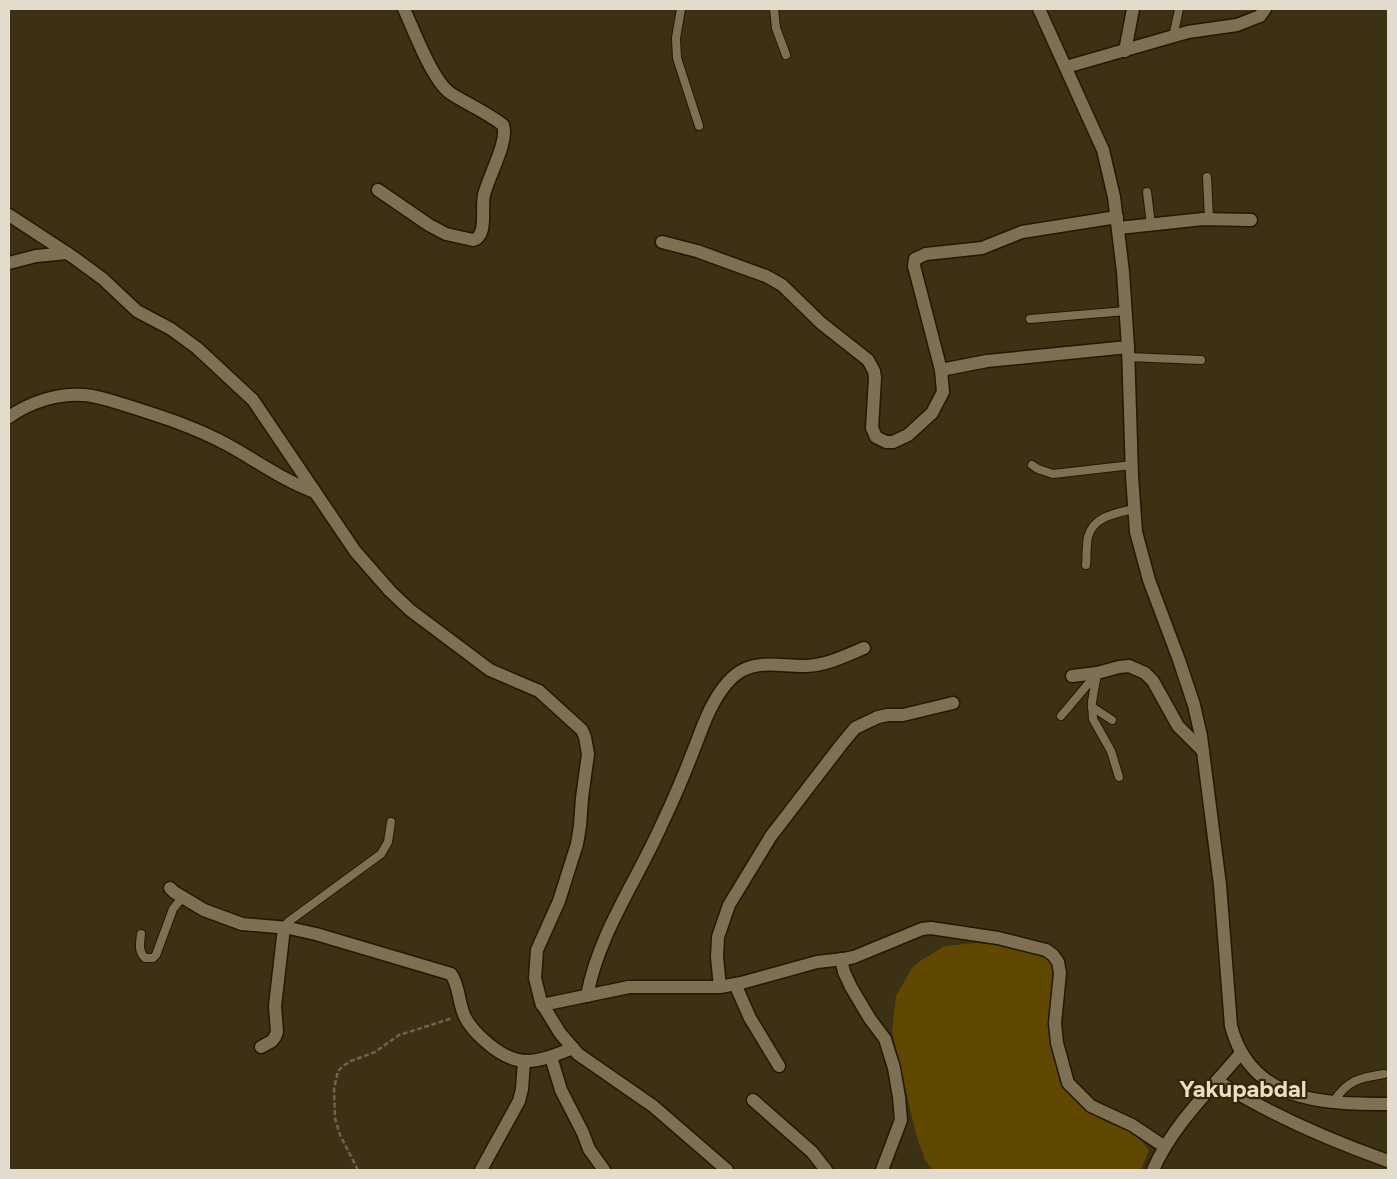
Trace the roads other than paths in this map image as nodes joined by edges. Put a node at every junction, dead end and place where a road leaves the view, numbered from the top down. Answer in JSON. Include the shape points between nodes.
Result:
{"nodes":[{"id":1,"x":404,"y":9,"type":"edge"},
{"id":2,"x":681,"y":9,"type":"edge"},
{"id":3,"x":774,"y":9,"type":"edge"},
{"id":4,"x":1039,"y":9,"type":"edge"},
{"id":5,"x":1133,"y":9,"type":"edge"},
{"id":6,"x":1179,"y":9,"type":"edge"},
{"id":7,"x":1265,"y":9,"type":"edge"},
{"id":8,"x":1173,"y":37,"type":"junction"},
{"id":9,"x":1125,"y":50,"type":"junction"},
{"id":10,"x":786,"y":55,"type":"dead end"},
{"id":11,"x":1066,"y":67,"type":"junction"},
{"id":12,"x":699,"y":126,"type":"dead end"},
{"id":13,"x":1207,"y":177,"type":"dead end"},
{"id":14,"x":378,"y":190,"type":"dead end"},
{"id":15,"x":1147,"y":192,"type":"dead end"},
{"id":16,"x":9,"y":215,"type":"edge"},
{"id":17,"x":1209,"y":219,"type":"junction"},
{"id":18,"x":1251,"y":220,"type":"dead end"},
{"id":19,"x":1118,"y":223,"type":"junction"},
{"id":20,"x":1151,"y":225,"type":"junction"},
{"id":21,"x":662,"y":242,"type":"dead end"},
{"id":22,"x":67,"y":252,"type":"junction"},
{"id":23,"x":9,"y":263,"type":"edge"},
{"id":24,"x":1126,"y":312,"type":"junction"},
{"id":25,"x":1030,"y":319,"type":"dead end"},
{"id":26,"x":1128,"y":352,"type":"junction"},
{"id":27,"x":1201,"y":360,"type":"dead end"},
{"id":28,"x":941,"y":370,"type":"junction"},
{"id":29,"x":9,"y":417,"type":"edge"},
{"id":30,"x":1032,"y":465,"type":"dead end"},
{"id":31,"x":1132,"y":465,"type":"junction"},
{"id":32,"x":315,"y":492,"type":"junction"},
{"id":33,"x":1134,"y":509,"type":"junction"},
{"id":34,"x":1086,"y":566,"type":"dead end"},
{"id":35,"x":864,"y":648,"type":"dead end"},
{"id":36,"x":1072,"y":676,"type":"dead end"},
{"id":37,"x":1097,"y":676,"type":"junction"},
{"id":38,"x":953,"y":703,"type":"dead end"},
{"id":39,"x":1092,"y":707,"type":"junction"},
{"id":40,"x":1061,"y":716,"type":"dead end"},
{"id":41,"x":1112,"y":720,"type":"dead end"},
{"id":42,"x":1203,"y":751,"type":"junction"},
{"id":43,"x":1119,"y":777,"type":"dead end"},
{"id":44,"x":391,"y":822,"type":"dead end"},
{"id":45,"x":170,"y":888,"type":"dead end"},
{"id":46,"x":182,"y":898,"type":"junction"},
{"id":47,"x":284,"y":928,"type":"junction"},
{"id":48,"x":141,"y":934,"type":"dead end"},
{"id":49,"x":841,"y":959,"type":"junction"},
{"id":50,"x":735,"y":984,"type":"junction"},
{"id":51,"x":720,"y":987,"type":"junction"},
{"id":52,"x":587,"y":996,"type":"junction"},
{"id":53,"x":542,"y":1005,"type":"junction"},
{"id":54,"x":261,"y":1048,"type":"dead end"},
{"id":55,"x":573,"y":1048,"type":"junction"},
{"id":56,"x":1241,"y":1053,"type":"junction"},
{"id":57,"x":550,"y":1057,"type":"junction"},
{"id":58,"x":524,"y":1061,"type":"junction"},
{"id":59,"x":779,"y":1066,"type":"dead end"},
{"id":60,"x":1384,"y":1074,"type":"dead end"},
{"id":61,"x":1217,"y":1082,"type":"junction"},
{"id":62,"x":753,"y":1100,"type":"dead end"},
{"id":63,"x":1334,"y":1102,"type":"junction"},
{"id":64,"x":1388,"y":1104,"type":"edge"},
{"id":65,"x":1165,"y":1146,"type":"junction"},
{"id":66,"x":1388,"y":1161,"type":"edge"},
{"id":67,"x":481,"y":1170,"type":"edge"},
{"id":68,"x":604,"y":1170,"type":"edge"},
{"id":69,"x":727,"y":1170,"type":"edge"},
{"id":70,"x":826,"y":1170,"type":"edge"},
{"id":71,"x":882,"y":1170,"type":"edge"},
{"id":72,"x":1153,"y":1170,"type":"edge"}],
"edges":[{"from":1,"to":14,"type":"street","via":[[440,83],[502,125],[504,136],[485,188],[481,231],[477,240],[446,234]]},
{"from":2,"to":12,"type":"lane","via":[[676,38],[677,58]]},
{"from":3,"to":10,"type":"lane","via":[[776,28]]},
{"from":4,"to":11,"type":"street"},
{"from":5,"to":9,"type":"street"},
{"from":6,"to":8,"type":"lane"},
{"from":7,"to":8,"type":"street","via":[[1260,16],[1237,25]]},
{"from":8,"to":9,"type":"street"},
{"from":9,"to":11,"type":"street"},
{"from":11,"to":19,"type":"street","via":[[1103,150]]},
{"from":13,"to":17,"type":"lane"},
{"from":15,"to":20,"type":"lane"},
{"from":16,"to":22,"type":"street"},
{"from":17,"to":18,"type":"street"},
{"from":17,"to":20,"type":"street"},
{"from":19,"to":20,"type":"street"},
{"from":19,"to":24,"type":"street"},
{"from":19,"to":28,"type":"street","via":[[1022,232],[982,248],[926,254],[915,259],[914,266]]},
{"from":21,"to":28,"type":"street","via":[[776,281],[821,323],[868,360],[876,378],[872,428],[880,440],[900,440],[932,413],[943,392]]},
{"from":22,"to":23,"type":"street"},
{"from":22,"to":32,"type":"street","via":[[103,279],[137,312],[186,339],[242,389],[263,414]]},
{"from":24,"to":25,"type":"lane"},
{"from":24,"to":26,"type":"street"},
{"from":26,"to":27,"type":"lane"},
{"from":26,"to":28,"type":"street","via":[[986,361]]},
{"from":26,"to":31,"type":"street"},
{"from":29,"to":32,"type":"street","via":[[32,404],[55,397],[85,395],[104,399],[198,430],[297,486]]},
{"from":30,"to":31,"type":"lane","via":[[1054,474]]},
{"from":31,"to":33,"type":"street"},
{"from":32,"to":53,"type":"street","via":[[355,551],[410,610],[490,670],[539,692],[585,736],[588,754],[576,844],[559,902],[537,950],[535,978]]},
{"from":33,"to":34,"type":"lane","via":[[1113,514],[1095,524],[1088,537]]},
{"from":33,"to":42,"type":"street","via":[[1136,532],[1149,580],[1194,705]]},
{"from":35,"to":52,"type":"street","via":[[841,658],[807,666],[749,668],[722,689],[706,716],[662,826],[601,948]]},
{"from":36,"to":37,"type":"street"},
{"from":37,"to":39,"type":"lane"},
{"from":37,"to":40,"type":"lane"},
{"from":37,"to":42,"type":"street","via":[[1129,666],[1145,673],[1153,681],[1178,726]]},
{"from":38,"to":51,"type":"street","via":[[878,717],[850,734],[772,836],[724,915],[718,937]]},
{"from":39,"to":41,"type":"lane"},
{"from":39,"to":43,"type":"lane","via":[[1093,719]]},
{"from":42,"to":56,"type":"street","via":[[1220,885],[1231,1026]]},
{"from":44,"to":47,"type":"lane","via":[[388,842],[381,854]]},
{"from":45,"to":46,"type":"street"},
{"from":46,"to":47,"type":"street","via":[[242,924]]},
{"from":46,"to":48,"type":"lane","via":[[173,909],[153,958],[145,958],[141,954]]},
{"from":47,"to":54,"type":"street","via":[[274,1006],[276,1032],[272,1041]]},
{"from":47,"to":58,"type":"street","via":[[316,934],[450,974],[458,987],[470,1026],[492,1047],[514,1060]]},
{"from":49,"to":50,"type":"street","via":[[817,962]]},
{"from":49,"to":65,"type":"street","via":[[930,928],[998,938],[1046,950],[1058,962],[1060,973],[1057,1043],[1068,1082],[1091,1106],[1132,1125]]},
{"from":49,"to":71,"type":"street","via":[[851,987],[885,1039],[894,1068],[901,1120]]},
{"from":50,"to":51,"type":"street"},
{"from":50,"to":59,"type":"street","via":[[750,1018]]},
{"from":51,"to":52,"type":"street","via":[[629,987]]},
{"from":52,"to":53,"type":"street"},
{"from":53,"to":55,"type":"street"},
{"from":55,"to":57,"type":"street"},
{"from":55,"to":69,"type":"street","via":[[653,1106]]},
{"from":56,"to":61,"type":"street"},
{"from":56,"to":63,"type":"street","via":[[1251,1068],[1284,1091]]},
{"from":57,"to":58,"type":"street"},
{"from":57,"to":68,"type":"street","via":[[561,1090],[589,1149]]},
{"from":58,"to":67,"type":"street","via":[[519,1101]]},
{"from":60,"to":63,"type":"lane","via":[[1360,1078],[1346,1085]]},
{"from":61,"to":65,"type":"street"},
{"from":61,"to":66,"type":"street","via":[[1307,1129]]},
{"from":62,"to":70,"type":"street","via":[[812,1152]]},
{"from":63,"to":64,"type":"street"},
{"from":65,"to":72,"type":"street"}]}
